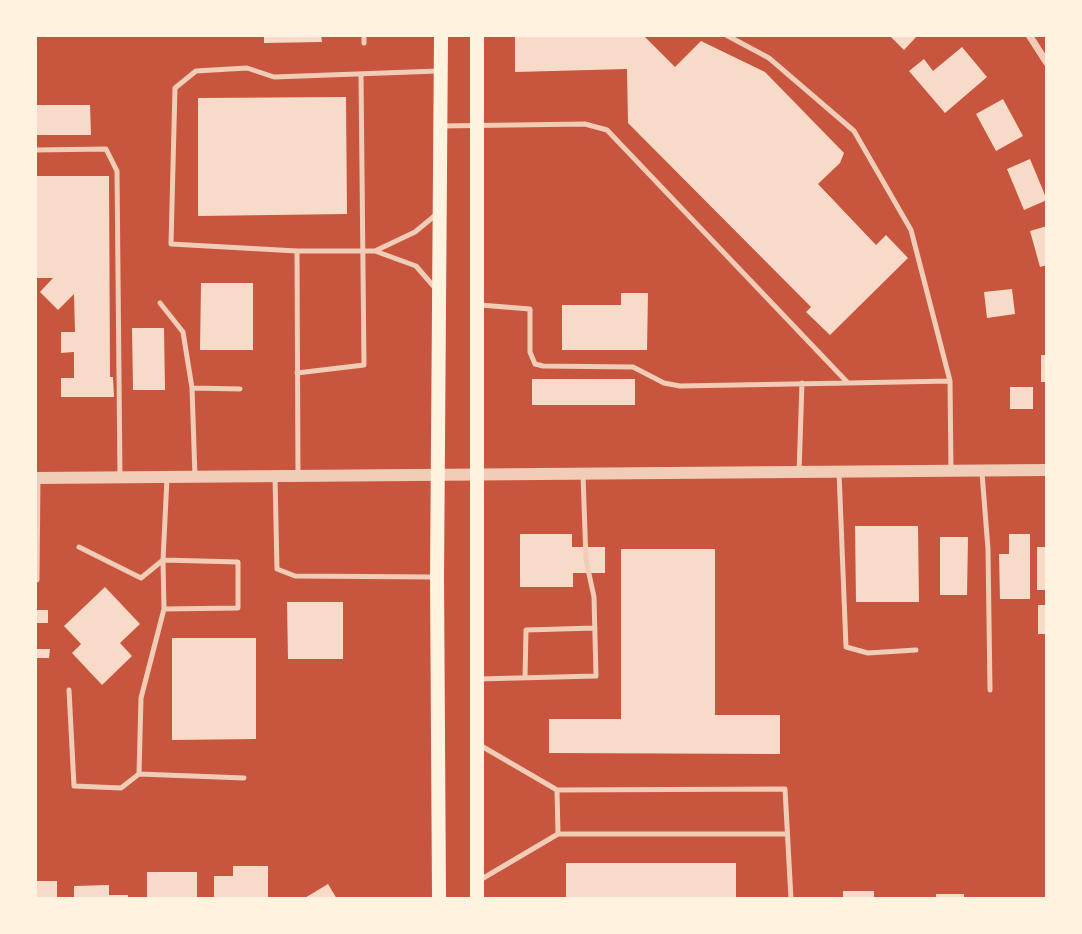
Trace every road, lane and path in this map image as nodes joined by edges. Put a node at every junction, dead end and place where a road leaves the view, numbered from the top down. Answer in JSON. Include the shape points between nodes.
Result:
{"nodes":[{"id":1,"x":364,"y":35,"type":"edge"},
{"id":2,"x":441,"y":35,"type":"edge"},
{"id":3,"x":477,"y":35,"type":"edge"},
{"id":4,"x":726,"y":35,"type":"edge"},
{"id":5,"x":1029,"y":35,"type":"edge"},
{"id":6,"x":364,"y":43,"type":"dead end"},
{"id":7,"x":1047,"y":63,"type":"edge"},
{"id":8,"x":441,"y":71,"type":"junction"},
{"id":9,"x":361,"y":75,"type":"junction"},
{"id":10,"x":477,"y":124,"type":"junction"},
{"id":11,"x":440,"y":126,"type":"junction"},
{"id":12,"x":35,"y":150,"type":"edge"},
{"id":13,"x":440,"y":212,"type":"junction"},
{"id":14,"x":297,"y":250,"type":"junction"},
{"id":15,"x":362,"y":251,"type":"junction"},
{"id":16,"x":375,"y":251,"type":"junction"},
{"id":17,"x":439,"y":293,"type":"junction"},
{"id":18,"x":160,"y":303,"type":"dead end"},
{"id":19,"x":475,"y":304,"type":"junction"},
{"id":20,"x":297,"y":373,"type":"junction"},
{"id":21,"x":950,"y":381,"type":"junction"},
{"id":22,"x":802,"y":383,"type":"junction"},
{"id":23,"x":848,"y":383,"type":"junction"},
{"id":24,"x":192,"y":388,"type":"junction"},
{"id":25,"x":240,"y":388,"type":"dead end"},
{"id":26,"x":1047,"y":470,"type":"edge"},
{"id":27,"x":951,"y":471,"type":"junction"},
{"id":28,"x":982,"y":471,"type":"junction"},
{"id":29,"x":839,"y":472,"type":"junction"},
{"id":30,"x":799,"y":473,"type":"junction"},
{"id":31,"x":583,"y":475,"type":"junction"},
{"id":32,"x":439,"y":476,"type":"junction"},
{"id":33,"x":475,"y":476,"type":"junction"},
{"id":34,"x":120,"y":477,"type":"junction"},
{"id":35,"x":167,"y":477,"type":"junction"},
{"id":36,"x":195,"y":477,"type":"junction"},
{"id":37,"x":275,"y":477,"type":"junction"},
{"id":38,"x":298,"y":477,"type":"junction"},
{"id":39,"x":37,"y":478,"type":"edge"},
{"id":40,"x":79,"y":547,"type":"dead end"},
{"id":41,"x":163,"y":560,"type":"junction"},
{"id":42,"x":437,"y":577,"type":"junction"},
{"id":43,"x":37,"y":580,"type":"edge"},
{"id":44,"x":164,"y":609,"type":"junction"},
{"id":45,"x":595,"y":628,"type":"junction"},
{"id":46,"x":916,"y":650,"type":"dead end"},
{"id":47,"x":525,"y":678,"type":"junction"},
{"id":48,"x":475,"y":679,"type":"junction"},
{"id":49,"x":69,"y":690,"type":"dead end"},
{"id":50,"x":990,"y":690,"type":"dead end"},
{"id":51,"x":475,"y":742,"type":"junction"},
{"id":52,"x":139,"y":774,"type":"junction"},
{"id":53,"x":244,"y":778,"type":"dead end"},
{"id":54,"x":556,"y":790,"type":"junction"},
{"id":55,"x":558,"y":834,"type":"junction"},
{"id":56,"x":788,"y":834,"type":"junction"},
{"id":57,"x":477,"y":882,"type":"junction"},
{"id":58,"x":439,"y":899,"type":"edge"},
{"id":59,"x":477,"y":899,"type":"edge"},
{"id":60,"x":791,"y":899,"type":"edge"}],
"edges":[{"from":1,"to":6,"type":"lane"},
{"from":2,"to":8,"type":"main road"},
{"from":3,"to":10,"type":"main road"},
{"from":4,"to":21,"type":"lane","via":[[769,58],[854,131],[911,230]]},
{"from":5,"to":7,"type":"street"},
{"from":8,"to":9,"type":"lane"},
{"from":8,"to":11,"type":"main road"},
{"from":9,"to":14,"type":"lane","via":[[274,77],[247,68],[196,71],[175,88],[171,244]]},
{"from":9,"to":15,"type":"lane"},
{"from":10,"to":11,"type":"lane"},
{"from":10,"to":19,"type":"main road"},
{"from":10,"to":23,"type":"lane","via":[[585,124],[607,130]]},
{"from":11,"to":13,"type":"main road"},
{"from":12,"to":34,"type":"lane","via":[[106,149],[117,171]]},
{"from":13,"to":16,"type":"lane","via":[[415,232]]},
{"from":13,"to":17,"type":"main road"},
{"from":14,"to":15,"type":"lane"},
{"from":14,"to":20,"type":"lane"},
{"from":15,"to":16,"type":"lane"},
{"from":15,"to":20,"type":"lane","via":[[364,365]]},
{"from":16,"to":17,"type":"lane","via":[[416,266]]},
{"from":17,"to":32,"type":"main road"},
{"from":18,"to":24,"type":"lane","via":[[183,332]]},
{"from":19,"to":22,"type":"lane","via":[[530,309],[530,352],[535,364],[543,366],[633,367],[680,386]]},
{"from":19,"to":33,"type":"main road"},
{"from":20,"to":38,"type":"lane"},
{"from":21,"to":23,"type":"lane"},
{"from":21,"to":27,"type":"lane"},
{"from":22,"to":23,"type":"lane"},
{"from":22,"to":30,"type":"lane"},
{"from":24,"to":25,"type":"lane"},
{"from":24,"to":36,"type":"lane"},
{"from":26,"to":28,"type":"street"},
{"from":27,"to":28,"type":"street"},
{"from":27,"to":29,"type":"street"},
{"from":28,"to":50,"type":"lane"},
{"from":29,"to":30,"type":"street"},
{"from":29,"to":46,"type":"lane","via":[[846,647],[868,653]]},
{"from":30,"to":31,"type":"street"},
{"from":31,"to":33,"type":"street"},
{"from":31,"to":45,"type":"lane","via":[[586,560]]},
{"from":32,"to":33,"type":"street"},
{"from":32,"to":38,"type":"street"},
{"from":32,"to":42,"type":"main road"},
{"from":33,"to":48,"type":"main road"},
{"from":34,"to":35,"type":"street"},
{"from":34,"to":39,"type":"street"},
{"from":35,"to":36,"type":"street"},
{"from":35,"to":41,"type":"lane"},
{"from":36,"to":37,"type":"street"},
{"from":37,"to":38,"type":"street"},
{"from":37,"to":42,"type":"lane","via":[[277,569],[295,576]]},
{"from":39,"to":43,"type":"lane"},
{"from":40,"to":41,"type":"lane","via":[[141,578]]},
{"from":41,"to":44,"type":"lane"},
{"from":41,"to":44,"type":"lane","via":[[238,562],[238,608]]},
{"from":42,"to":58,"type":"main road"},
{"from":44,"to":52,"type":"lane","via":[[141,698]]},
{"from":45,"to":47,"type":"lane","via":[[526,630]]},
{"from":45,"to":47,"type":"lane","via":[[596,676]]},
{"from":47,"to":48,"type":"lane"},
{"from":48,"to":51,"type":"main road"},
{"from":49,"to":52,"type":"lane","via":[[74,786],[121,788]]},
{"from":51,"to":54,"type":"lane"},
{"from":51,"to":57,"type":"main road"},
{"from":52,"to":53,"type":"lane"},
{"from":54,"to":55,"type":"lane"},
{"from":54,"to":56,"type":"lane","via":[[785,789]]},
{"from":55,"to":56,"type":"lane"},
{"from":55,"to":57,"type":"lane"},
{"from":56,"to":60,"type":"lane"},
{"from":57,"to":59,"type":"main road"}]}
